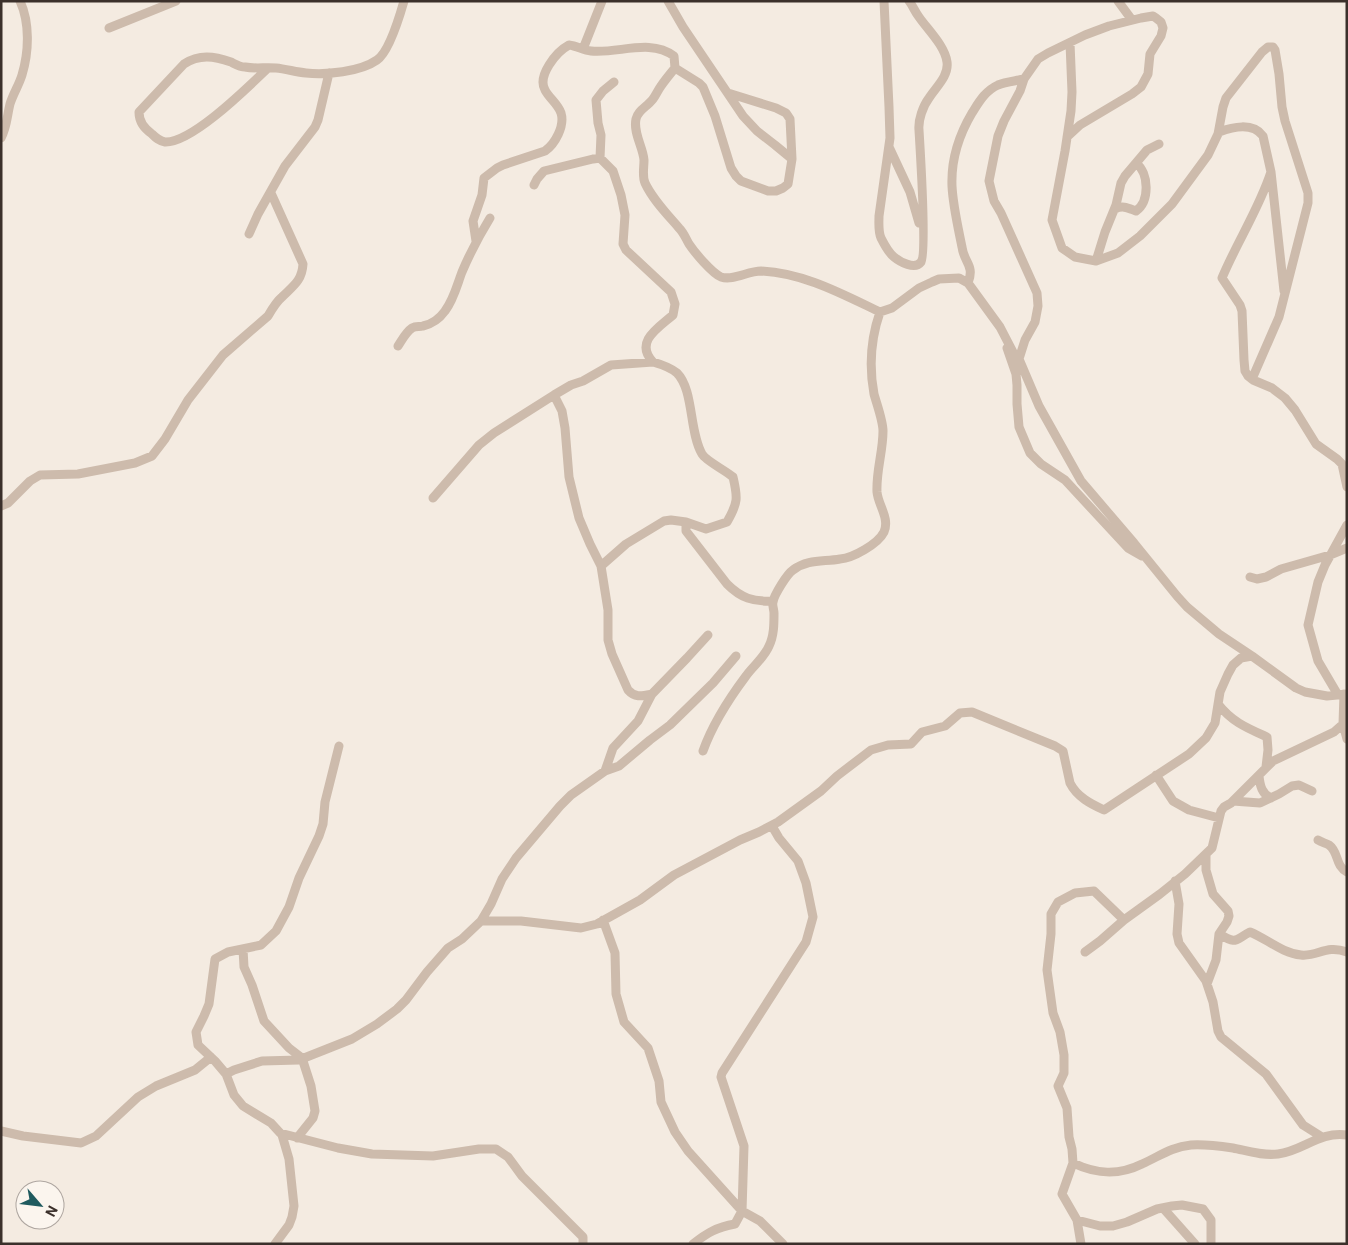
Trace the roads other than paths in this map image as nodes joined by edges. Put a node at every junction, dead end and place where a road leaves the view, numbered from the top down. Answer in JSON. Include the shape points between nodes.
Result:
{"nodes":[{"id":1,"x":20,"y":1,"type":"edge"},
{"id":2,"x":176,"y":1,"type":"edge"},
{"id":3,"x":404,"y":1,"type":"edge"},
{"id":4,"x":602,"y":1,"type":"edge"},
{"id":5,"x":668,"y":1,"type":"edge"},
{"id":6,"x":884,"y":1,"type":"edge"},
{"id":7,"x":909,"y":1,"type":"edge"},
{"id":8,"x":1118,"y":1,"type":"edge"},
{"id":9,"x":1132,"y":20,"type":"junction"},
{"id":10,"x":109,"y":28,"type":"dead end"},
{"id":11,"x":1070,"y":43,"type":"junction"},
{"id":12,"x":583,"y":49,"type":"junction"},
{"id":13,"x":268,"y":68,"type":"junction"},
{"id":14,"x":675,"y":68,"type":"junction"},
{"id":15,"x":328,"y":72,"type":"junction"},
{"id":16,"x":1024,"y":79,"type":"junction"},
{"id":17,"x":614,"y":82,"type":"dead end"},
{"id":18,"x":728,"y":94,"type":"junction"},
{"id":19,"x":1219,"y":132,"type":"junction"},
{"id":20,"x":1067,"y":136,"type":"junction"},
{"id":21,"x":1,"y":138,"type":"edge"},
{"id":22,"x":1159,"y":144,"type":"dead end"},
{"id":23,"x":888,"y":146,"type":"junction"},
{"id":24,"x":600,"y":158,"type":"junction"},
{"id":25,"x":792,"y":159,"type":"junction"},
{"id":26,"x":1136,"y":164,"type":"junction"},
{"id":27,"x":1271,"y":172,"type":"junction"},
{"id":28,"x":534,"y":185,"type":"dead end"},
{"id":29,"x":271,"y":193,"type":"junction"},
{"id":30,"x":1115,"y":209,"type":"junction"},
{"id":31,"x":490,"y":218,"type":"dead end"},
{"id":32,"x":249,"y":234,"type":"dead end"},
{"id":33,"x":924,"y":238,"type":"junction"},
{"id":34,"x":476,"y":241,"type":"junction"},
{"id":35,"x":1096,"y":261,"type":"junction"},
{"id":36,"x":968,"y":283,"type":"junction"},
{"id":37,"x":1284,"y":299,"type":"junction"},
{"id":38,"x":880,"y":312,"type":"junction"},
{"id":39,"x":1005,"y":338,"type":"junction"},
{"id":40,"x":398,"y":346,"type":"dead end"},
{"id":41,"x":1019,"y":359,"type":"junction"},
{"id":42,"x":653,"y":362,"type":"junction"},
{"id":43,"x":1252,"y":379,"type":"junction"},
{"id":44,"x":554,"y":394,"type":"junction"},
{"id":45,"x":1347,"y":487,"type":"edge"},
{"id":46,"x":434,"y":498,"type":"dead end"},
{"id":47,"x":1,"y":506,"type":"edge"},
{"id":48,"x":686,"y":522,"type":"junction"},
{"id":49,"x":1347,"y":525,"type":"edge"},
{"id":50,"x":1347,"y":548,"type":"edge"},
{"id":51,"x":1330,"y":555,"type":"junction"},
{"id":52,"x":1148,"y":560,"type":"junction"},
{"id":53,"x":601,"y":566,"type":"junction"},
{"id":54,"x":1250,"y":577,"type":"dead end"},
{"id":55,"x":773,"y":601,"type":"junction"},
{"id":56,"x":708,"y":635,"type":"dead end"},
{"id":57,"x":736,"y":656,"type":"dead end"},
{"id":58,"x":1252,"y":656,"type":"junction"},
{"id":59,"x":652,"y":694,"type":"junction"},
{"id":60,"x":1343,"y":694,"type":"edge"},
{"id":61,"x":1218,"y":704,"type":"junction"},
{"id":62,"x":1343,"y":724,"type":"junction"},
{"id":63,"x":1347,"y":739,"type":"edge"},
{"id":64,"x":339,"y":746,"type":"dead end"},
{"id":65,"x":703,"y":751,"type":"dead end"},
{"id":66,"x":1266,"y":767,"type":"junction"},
{"id":67,"x":605,"y":771,"type":"junction"},
{"id":68,"x":1156,"y":775,"type":"junction"},
{"id":69,"x":1259,"y":776,"type":"junction"},
{"id":70,"x":1312,"y":791,"type":"dead end"},
{"id":71,"x":1271,"y":798,"type":"junction"},
{"id":72,"x":1233,"y":801,"type":"junction"},
{"id":73,"x":1219,"y":818,"type":"junction"},
{"id":74,"x":772,"y":826,"type":"junction"},
{"id":75,"x":1318,"y":840,"type":"dead end"},
{"id":76,"x":1206,"y":854,"type":"junction"},
{"id":77,"x":1347,"y":872,"type":"edge"},
{"id":78,"x":1175,"y":881,"type":"junction"},
{"id":79,"x":603,"y":920,"type":"junction"},
{"id":80,"x":1124,"y":920,"type":"junction"},
{"id":81,"x":481,"y":921,"type":"junction"},
{"id":82,"x":1219,"y":934,"type":"junction"},
{"id":83,"x":242,"y":949,"type":"junction"},
{"id":84,"x":1085,"y":952,"type":"dead end"},
{"id":85,"x":1347,"y":952,"type":"edge"},
{"id":86,"x":1207,"y":984,"type":"junction"},
{"id":87,"x":211,"y":1057,"type":"junction"},
{"id":88,"x":302,"y":1058,"type":"junction"},
{"id":89,"x":226,"y":1074,"type":"junction"},
{"id":90,"x":1,"y":1131,"type":"edge"},
{"id":91,"x":280,"y":1133,"type":"junction"},
{"id":92,"x":1347,"y":1135,"type":"edge"},
{"id":93,"x":1322,"y":1137,"type":"junction"},
{"id":94,"x":297,"y":1138,"type":"junction"},
{"id":95,"x":1073,"y":1163,"type":"junction"},
{"id":96,"x":1163,"y":1208,"type":"junction"},
{"id":97,"x":742,"y":1211,"type":"junction"},
{"id":98,"x":1077,"y":1220,"type":"junction"},
{"id":99,"x":275,"y":1244,"type":"edge"},
{"id":100,"x":583,"y":1244,"type":"edge"},
{"id":101,"x":693,"y":1244,"type":"edge"},
{"id":102,"x":783,"y":1244,"type":"edge"},
{"id":103,"x":1081,"y":1244,"type":"edge"},
{"id":104,"x":1195,"y":1244,"type":"edge"},
{"id":105,"x":1211,"y":1244,"type":"edge"}],
"edges":[{"from":1,"to":21,"type":"street","via":[[26,20],[26,57]]},
{"from":2,"to":10,"type":"street"},
{"from":3,"to":15,"type":"street","via":[[391,38],[378,60],[357,68]]},
{"from":4,"to":12,"type":"street"},
{"from":5,"to":18,"type":"street"},
{"from":6,"to":23,"type":"street"},
{"from":7,"to":33,"type":"street","via":[[937,40],[948,63],[944,76],[924,107],[919,126]]},
{"from":8,"to":9,"type":"street"},
{"from":9,"to":11,"type":"street"},
{"from":9,"to":20,"type":"street","via":[[1153,16],[1163,28],[1150,54],[1146,80],[1132,94],[1087,120]]},
{"from":11,"to":16,"type":"street","via":[[1038,60]]},
{"from":11,"to":20,"type":"street","via":[[1072,92]]},
{"from":12,"to":14,"type":"street","via":[[609,51],[650,47],[674,56]]},
{"from":12,"to":34,"type":"street","via":[[569,45],[564,48],[543,77],[544,89],[562,117],[550,148],[496,168],[484,178],[473,221]]},
{"from":13,"to":13,"type":"street","via":[[244,67],[211,56],[191,59],[139,112],[141,122],[160,141],[185,137],[228,106]]},
{"from":13,"to":15,"type":"street"},
{"from":14,"to":25,"type":"street","via":[[703,87],[731,168],[741,181],[768,191],[783,188],[788,184]]},
{"from":14,"to":38,"type":"street","via":[[652,101],[640,111],[636,127],[643,154],[643,180],[693,250],[712,272],[724,278],[762,272],[798,277]]},
{"from":15,"to":29,"type":"street","via":[[315,127],[285,166]]},
{"from":16,"to":36,"type":"street","via":[[998,85],[988,92],[961,134],[953,166],[952,187],[962,250],[971,275]]},
{"from":16,"to":41,"type":"street","via":[[998,136],[989,182],[994,201],[1037,293],[1035,322]]},
{"from":17,"to":24,"type":"street","via":[[596,100],[601,134]]},
{"from":18,"to":25,"type":"street","via":[[757,131]]},
{"from":18,"to":25,"type":"street","via":[[786,113],[791,124]]},
{"from":19,"to":27,"type":"street","via":[[1242,126],[1259,131]]},
{"from":19,"to":35,"type":"street","via":[[1208,155],[1172,204],[1118,253]]},
{"from":19,"to":37,"type":"street","via":[[1226,98],[1262,52],[1273,47],[1285,121],[1308,193]]},
{"from":20,"to":35,"type":"street","via":[[1052,220],[1062,248],[1075,257]]},
{"from":22,"to":26,"type":"street","via":[[1147,150]]},
{"from":23,"to":33,"type":"street","via":[[910,192]]},
{"from":23,"to":33,"type":"street","via":[[879,216],[880,236],[894,257],[915,266],[923,259]]},
{"from":24,"to":28,"type":"street","via":[[544,171]]},
{"from":24,"to":42,"type":"street","via":[[613,170],[621,195],[626,250],[671,292],[675,304],[673,315],[646,342],[645,349]]},
{"from":26,"to":30,"type":"street","via":[[1121,183]]},
{"from":26,"to":30,"type":"street","via":[[1145,178],[1141,208],[1136,211],[1127,207]]},
{"from":27,"to":37,"type":"street"},
{"from":27,"to":43,"type":"street","via":[[1222,278],[1242,311],[1245,371]]},
{"from":29,"to":32,"type":"street"},
{"from":29,"to":47,"type":"street","via":[[303,264],[302,273],[268,316],[220,359],[188,400],[152,456],[135,463],[78,474],[40,475]]},
{"from":30,"to":35,"type":"street"},
{"from":31,"to":34,"type":"street"},
{"from":34,"to":40,"type":"street","via":[[445,311],[432,322],[413,328]]},
{"from":36,"to":38,"type":"street","via":[[959,278],[940,279]]},
{"from":36,"to":39,"type":"street"},
{"from":37,"to":43,"type":"street"},
{"from":38,"to":55,"type":"street","via":[[873,337],[871,363],[872,384],[883,429],[877,494],[885,518],[884,531],[872,546],[846,558],[807,563],[795,568]]},
{"from":39,"to":41,"type":"street"},
{"from":39,"to":52,"type":"street","via":[[1016,374],[1019,427],[1030,453],[1065,480],[1128,548]]},
{"from":41,"to":52,"type":"street","via":[[1040,406],[1081,481]]},
{"from":42,"to":44,"type":"street","via":[[611,365]]},
{"from":42,"to":48,"type":"street","via":[[676,372],[683,382],[702,455],[733,477],[737,493],[727,522],[706,529]]},
{"from":43,"to":45,"type":"street","via":[[1285,398],[1316,444],[1342,464]]},
{"from":44,"to":46,"type":"street","via":[[479,445]]},
{"from":44,"to":53,"type":"street","via":[[562,411],[569,477],[579,518]]},
{"from":48,"to":53,"type":"street","via":[[664,522],[626,544]]},
{"from":48,"to":55,"type":"street","via":[[686,531],[734,591],[750,599]]},
{"from":49,"to":51,"type":"street"},
{"from":50,"to":51,"type":"street"},
{"from":51,"to":54,"type":"street","via":[[1281,569],[1266,577]]},
{"from":51,"to":60,"type":"street","via":[[1318,582],[1308,625],[1318,661]]},
{"from":52,"to":58,"type":"street","via":[[1187,607],[1218,634]]},
{"from":53,"to":59,"type":"street","via":[[612,654],[628,690],[639,696]]},
{"from":55,"to":65,"type":"street","via":[[774,624],[770,646],[727,702]]},
{"from":56,"to":59,"type":"street"},
{"from":57,"to":67,"type":"street","via":[[670,725],[619,766]]},
{"from":58,"to":60,"type":"street","via":[[1305,692],[1327,696]]},
{"from":58,"to":61,"type":"street","via":[[1241,658],[1233,665]]},
{"from":59,"to":67,"type":"street","via":[[638,721],[614,748]]},
{"from":60,"to":62,"type":"street"},
{"from":61,"to":66,"type":"street","via":[[1235,721],[1267,737]]},
{"from":61,"to":68,"type":"street","via":[[1215,723],[1206,738],[1189,754]]},
{"from":62,"to":63,"type":"street"},
{"from":62,"to":66,"type":"street","via":[[1334,732]]},
{"from":64,"to":83,"type":"street","via":[[323,824],[288,907],[276,931],[261,944]]},
{"from":66,"to":69,"type":"street"},
{"from":67,"to":81,"type":"street","via":[[560,806],[516,858]]},
{"from":68,"to":73,"type":"street","via":[[1173,801],[1189,810]]},
{"from":68,"to":74,"type":"street","via":[[1104,810],[1086,801],[1073,788],[1062,751],[1055,746],[972,712],[960,713],[945,726],[922,732],[912,744],[871,750],[836,776],[822,791]]},
{"from":69,"to":71,"type":"street","via":[[1261,788]]},
{"from":69,"to":72,"type":"street"},
{"from":70,"to":71,"type":"street","via":[[1292,786]]},
{"from":71,"to":72,"type":"street","via":[[1260,803]]},
{"from":72,"to":73,"type":"street","via":[[1224,807]]},
{"from":73,"to":76,"type":"street","via":[[1212,848]]},
{"from":74,"to":79,"type":"street","via":[[674,875],[640,900]]},
{"from":74,"to":97,"type":"street","via":[[798,861],[814,917],[806,942],[721,1077],[744,1146]]},
{"from":75,"to":77,"type":"street","via":[[1329,845],[1339,866]]},
{"from":76,"to":78,"type":"street"},
{"from":76,"to":82,"type":"street","via":[[1206,870],[1213,894],[1228,911],[1227,922]]},
{"from":78,"to":80,"type":"street"},
{"from":78,"to":86,"type":"street","via":[[1179,904],[1179,943]]},
{"from":79,"to":81,"type":"street","via":[[581,928],[521,921]]},
{"from":79,"to":97,"type":"street","via":[[615,953],[616,994],[621,1014],[624,1022],[648,1048],[667,1118],[688,1151]]},
{"from":80,"to":84,"type":"street"},
{"from":80,"to":95,"type":"street","via":[[1094,891],[1075,892],[1058,902],[1051,914],[1047,970],[1053,1013],[1064,1055],[1064,1073],[1058,1086],[1067,1108]]},
{"from":81,"to":88,"type":"street","via":[[448,948],[397,1009],[352,1039]]},
{"from":82,"to":85,"type":"street","via":[[1236,941],[1250,932],[1289,952],[1303,955],[1331,949]]},
{"from":82,"to":86,"type":"street","via":[[1216,960]]},
{"from":83,"to":87,"type":"street","via":[[215,959],[209,1004],[196,1032],[198,1045]]},
{"from":83,"to":88,"type":"street","via":[[244,967],[264,1021]]},
{"from":86,"to":93,"type":"street","via":[[1221,1036],[1266,1074],[1302,1124]]},
{"from":87,"to":89,"type":"street"},
{"from":87,"to":90,"type":"street","via":[[195,1070],[138,1097],[96,1136],[81,1143]]},
{"from":88,"to":89,"type":"street","via":[[262,1061]]},
{"from":88,"to":94,"type":"street","via":[[311,1086],[314,1111],[313,1118]]},
{"from":89,"to":91,"type":"street","via":[[234,1096],[243,1106],[271,1122]]},
{"from":91,"to":94,"type":"street"},
{"from":91,"to":99,"type":"street","via":[[289,1159],[294,1206],[289,1225]]},
{"from":92,"to":93,"type":"street"},
{"from":93,"to":95,"type":"street","via":[[1278,1154],[1206,1144],[1175,1147],[1140,1165],[1115,1172],[1099,1172]]},
{"from":94,"to":100,"type":"street","via":[[372,1154],[433,1156],[496,1149],[508,1157],[522,1176],[583,1237]]},
{"from":95,"to":98,"type":"street","via":[[1062,1194]]},
{"from":96,"to":98,"type":"street","via":[[1113,1226]]},
{"from":96,"to":104,"type":"street"},
{"from":96,"to":105,"type":"street","via":[[1182,1204],[1203,1209],[1211,1220]]},
{"from":97,"to":101,"type":"street","via":[[735,1224],[709,1232]]},
{"from":97,"to":102,"type":"street","via":[[760,1221]]},
{"from":98,"to":103,"type":"street"}]}
